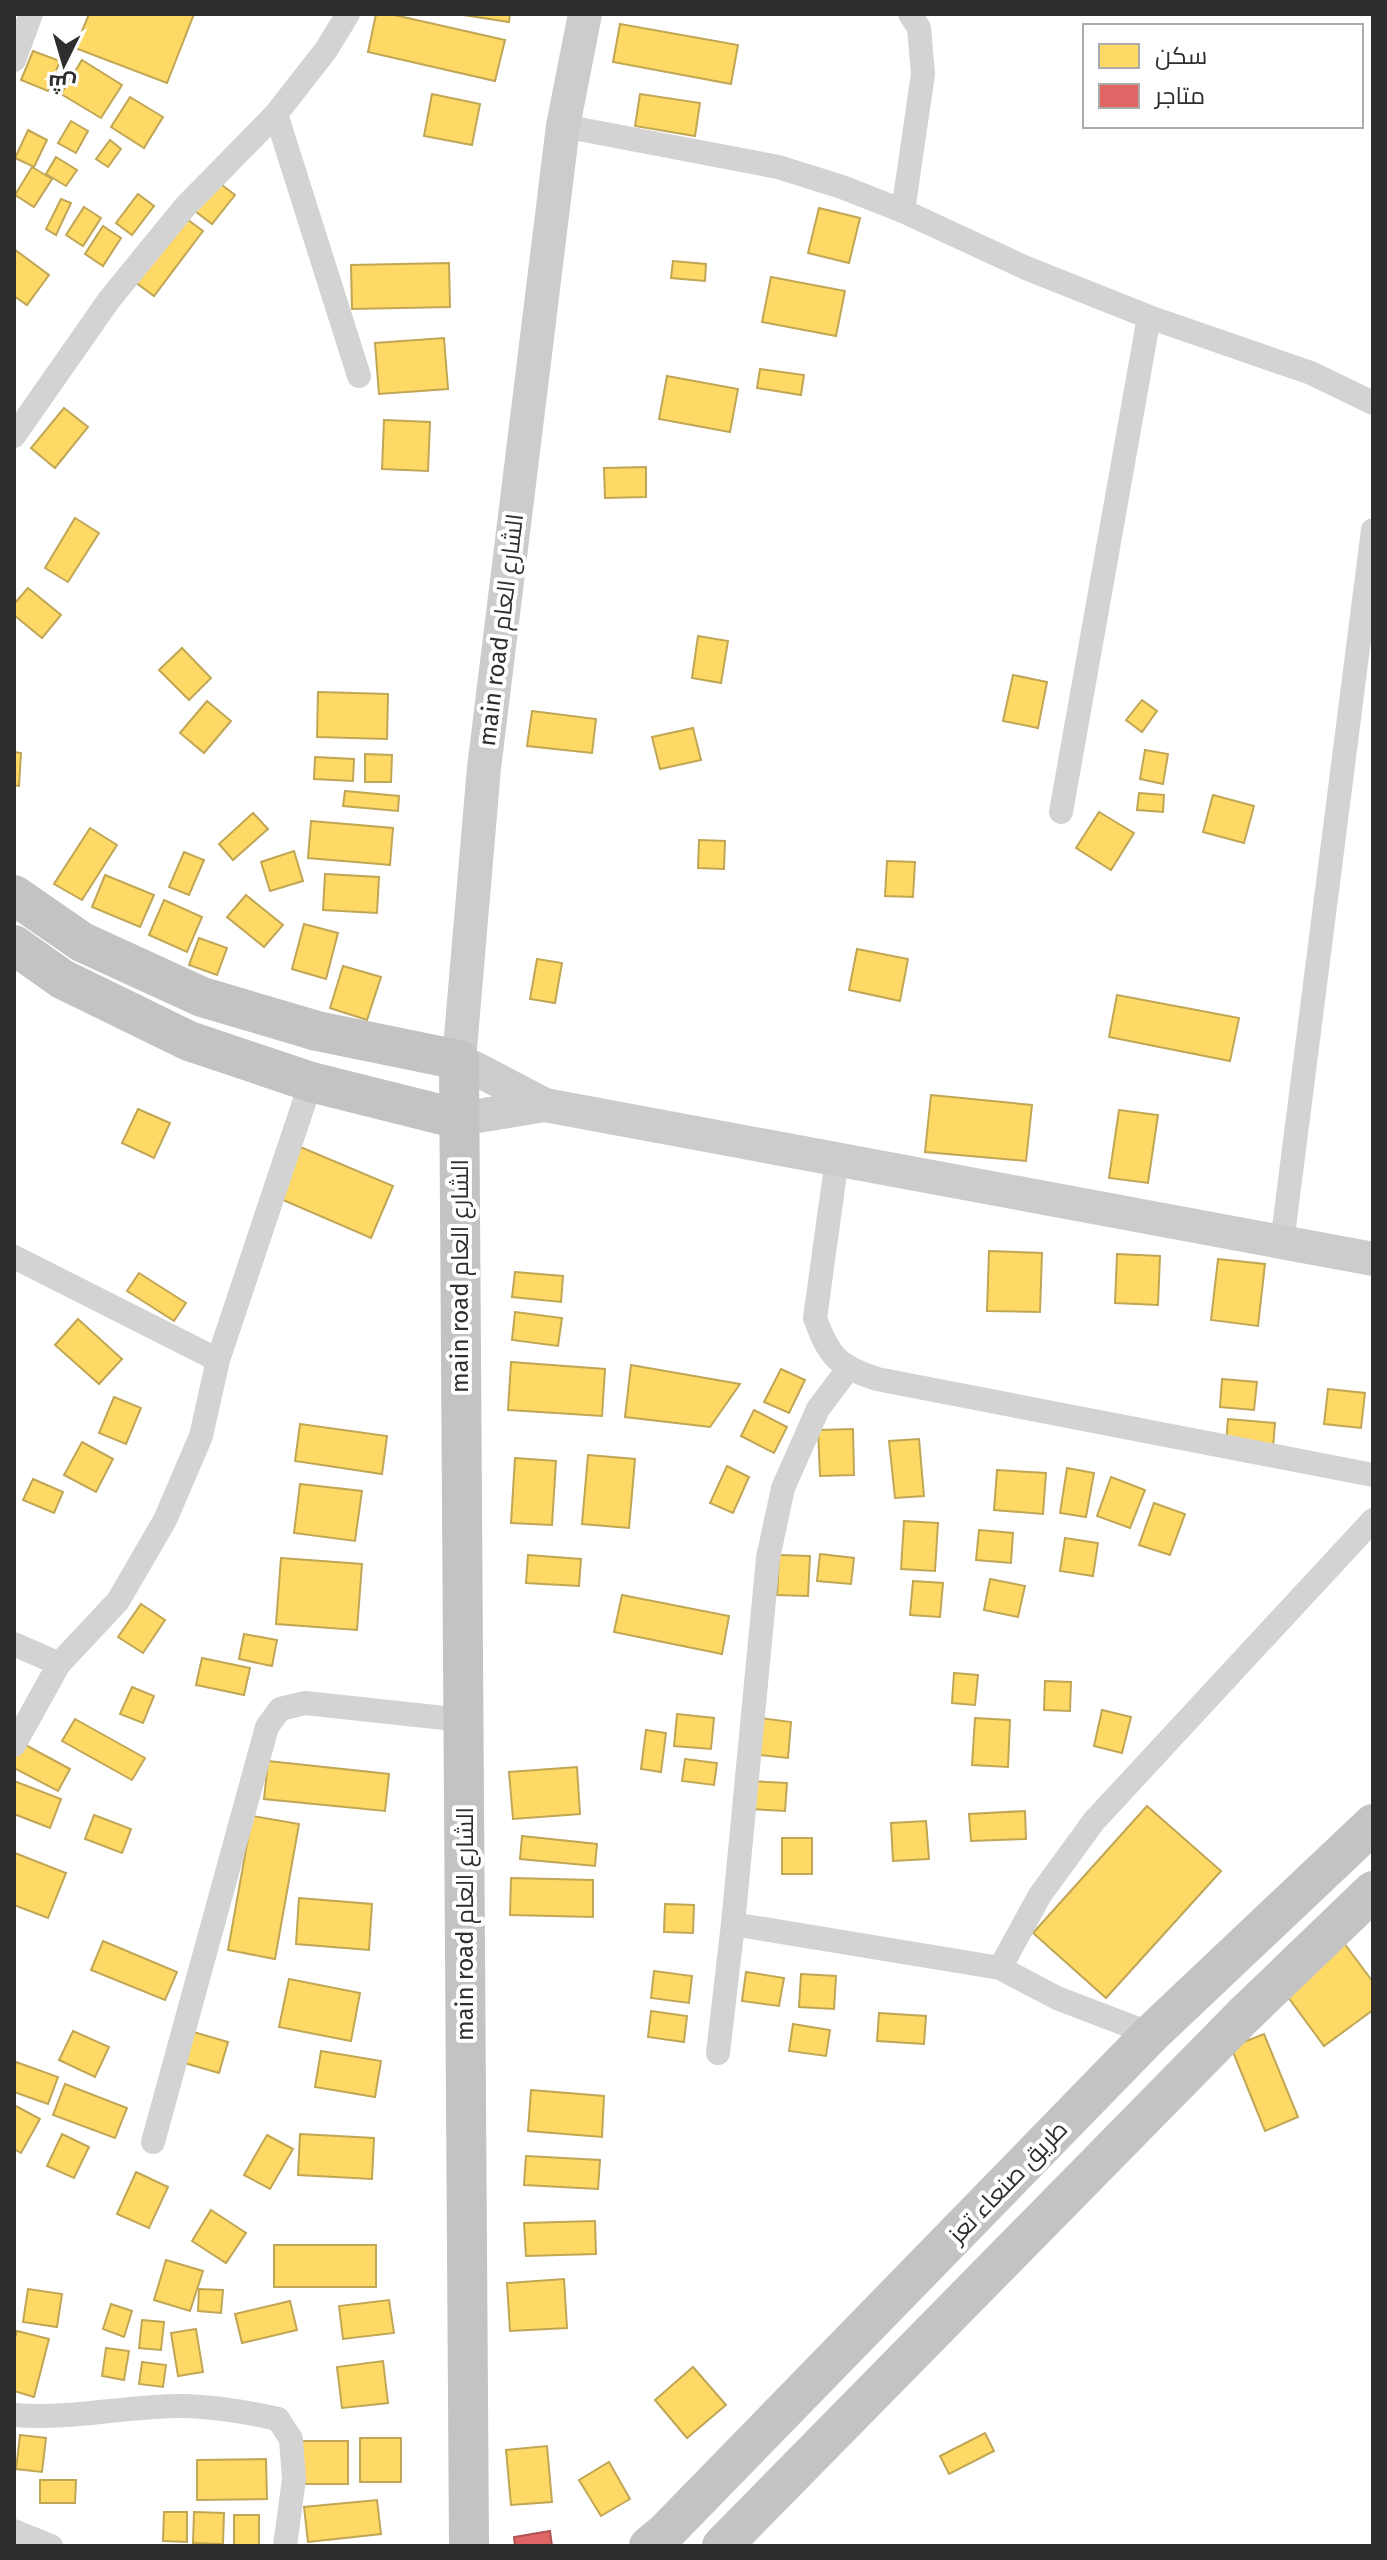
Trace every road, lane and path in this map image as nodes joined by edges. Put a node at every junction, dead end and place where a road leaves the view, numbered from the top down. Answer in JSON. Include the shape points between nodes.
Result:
{"nodes":[{"id":1,"x":31,"y":14,"type":"edge"},
{"id":2,"x":348,"y":14,"type":"edge"},
{"id":3,"x":585,"y":14,"type":"edge"},
{"id":4,"x":910,"y":14,"type":"edge"},
{"id":5,"x":14,"y":60,"type":"edge"},
{"id":6,"x":276,"y":114,"type":"junction"},
{"id":7,"x":563,"y":126,"type":"junction"},
{"id":8,"x":903,"y":211,"type":"junction"},
{"id":9,"x":1149,"y":317,"type":"junction"},
{"id":10,"x":359,"y":376,"type":"dead end"},
{"id":11,"x":1373,"y":403,"type":"edge"},
{"id":12,"x":14,"y":436,"type":"edge"},
{"id":13,"x":1373,"y":530,"type":"edge"},
{"id":14,"x":1061,"y":812,"type":"dead end"},
{"id":15,"x":14,"y":895,"type":"edge"},
{"id":16,"x":82,"y":942,"type":"junction"},
{"id":17,"x":14,"y":945,"type":"edge"},
{"id":18,"x":62,"y":979,"type":"junction"},
{"id":19,"x":459,"y":1060,"type":"junction"},
{"id":20,"x":311,"y":1082,"type":"junction"},
{"id":21,"x":545,"y":1105,"type":"junction"},
{"id":22,"x":459,"y":1119,"type":"junction"},
{"id":23,"x":837,"y":1159,"type":"junction"},
{"id":24,"x":1282,"y":1243,"type":"junction"},
{"id":25,"x":1373,"y":1259,"type":"edge"},
{"id":26,"x":16,"y":1263,"type":"edge"},
{"id":27,"x":218,"y":1360,"type":"junction"},
{"id":28,"x":848,"y":1369,"type":"junction"},
{"id":29,"x":1373,"y":1475,"type":"edge"},
{"id":30,"x":1373,"y":1520,"type":"edge"},
{"id":31,"x":14,"y":1644,"type":"edge"},
{"id":32,"x":59,"y":1664,"type":"junction"},
{"id":33,"x":463,"y":1720,"type":"junction"},
{"id":34,"x":14,"y":1745,"type":"edge"},
{"id":35,"x":1373,"y":1824,"type":"edge"},
{"id":36,"x":1373,"y":1891,"type":"edge"},
{"id":37,"x":733,"y":1924,"type":"junction"},
{"id":38,"x":1000,"y":1968,"type":"junction"},
{"id":39,"x":1151,"y":2034,"type":"junction"},
{"id":40,"x":718,"y":2053,"type":"dead end"},
{"id":41,"x":153,"y":2142,"type":"dead end"},
{"id":42,"x":14,"y":2415,"type":"edge"},
{"id":43,"x":14,"y":2531,"type":"edge"},
{"id":44,"x":51,"y":2546,"type":"edge"},
{"id":45,"x":285,"y":2546,"type":"edge"},
{"id":46,"x":469,"y":2546,"type":"edge"},
{"id":47,"x":649,"y":2546,"type":"edge"},
{"id":48,"x":722,"y":2546,"type":"edge"}],
"edges":[{"from":1,"to":5,"type":"street"},
{"from":2,"to":6,"type":"street"},
{"from":3,"to":7,"type":"main road","name":"main road الشارع العام"},
{"from":4,"to":8,"type":"street","via":[[919,28],[923,74]]},
{"from":6,"to":10,"type":"street"},
{"from":6,"to":12,"type":"street","via":[[174,220],[109,300]]},
{"from":7,"to":8,"type":"street","via":[[778,167]]},
{"from":7,"to":19,"type":"main road","name":"main road الشارع العام","via":[[484,768]]},
{"from":8,"to":9,"type":"street"},
{"from":9,"to":11,"type":"street","via":[[1311,373]]},
{"from":9,"to":14,"type":"street"},
{"from":13,"to":24,"type":"street"},
{"from":15,"to":16,"type":"highway"},
{"from":16,"to":18,"type":"highway"},
{"from":16,"to":19,"type":"highway","via":[[202,997],[317,1031]]},
{"from":17,"to":18,"type":"highway"},
{"from":18,"to":20,"type":"highway","via":[[189,1041]]},
{"from":19,"to":21,"type":"main road"},
{"from":19,"to":22,"type":"highway","name":"main road الشارع العام"},
{"from":20,"to":22,"type":"highway"},
{"from":20,"to":27,"type":"street"},
{"from":21,"to":22,"type":"main road"},
{"from":21,"to":23,"type":"main road"},
{"from":22,"to":33,"type":"highway","name":"main road الشارع العام"},
{"from":23,"to":24,"type":"main road"},
{"from":23,"to":28,"type":"street","via":[[815,1318],[832,1356]]},
{"from":24,"to":25,"type":"main road"},
{"from":26,"to":27,"type":"street"},
{"from":27,"to":32,"type":"street","via":[[201,1436],[165,1520],[118,1601]]},
{"from":28,"to":29,"type":"street","via":[[877,1379]]},
{"from":28,"to":37,"type":"street","via":[[818,1409],[783,1488],[768,1558]]},
{"from":30,"to":38,"type":"street","via":[[1094,1821],[1040,1895]]},
{"from":31,"to":32,"type":"street"},
{"from":32,"to":34,"type":"street"},
{"from":33,"to":41,"type":"street","via":[[305,1703],[280,1709],[267,1727]]},
{"from":33,"to":46,"type":"highway","name":"main road الشارع العام"},
{"from":35,"to":39,"type":"highway","name":"طريق صنعاء تعز"},
{"from":36,"to":48,"type":"highway","name":"طريق صنعاء تعز","via":[[1242,2017]]},
{"from":37,"to":38,"type":"street"},
{"from":37,"to":40,"type":"street"},
{"from":38,"to":39,"type":"street","via":[[1057,1998]]},
{"from":39,"to":47,"type":"highway","name":"طريق صنعاء تعز"},
{"from":42,"to":45,"type":"street","via":[[45,2418],[184,2406],[278,2419],[291,2439],[294,2479]]},
{"from":43,"to":44,"type":"street"}]}
